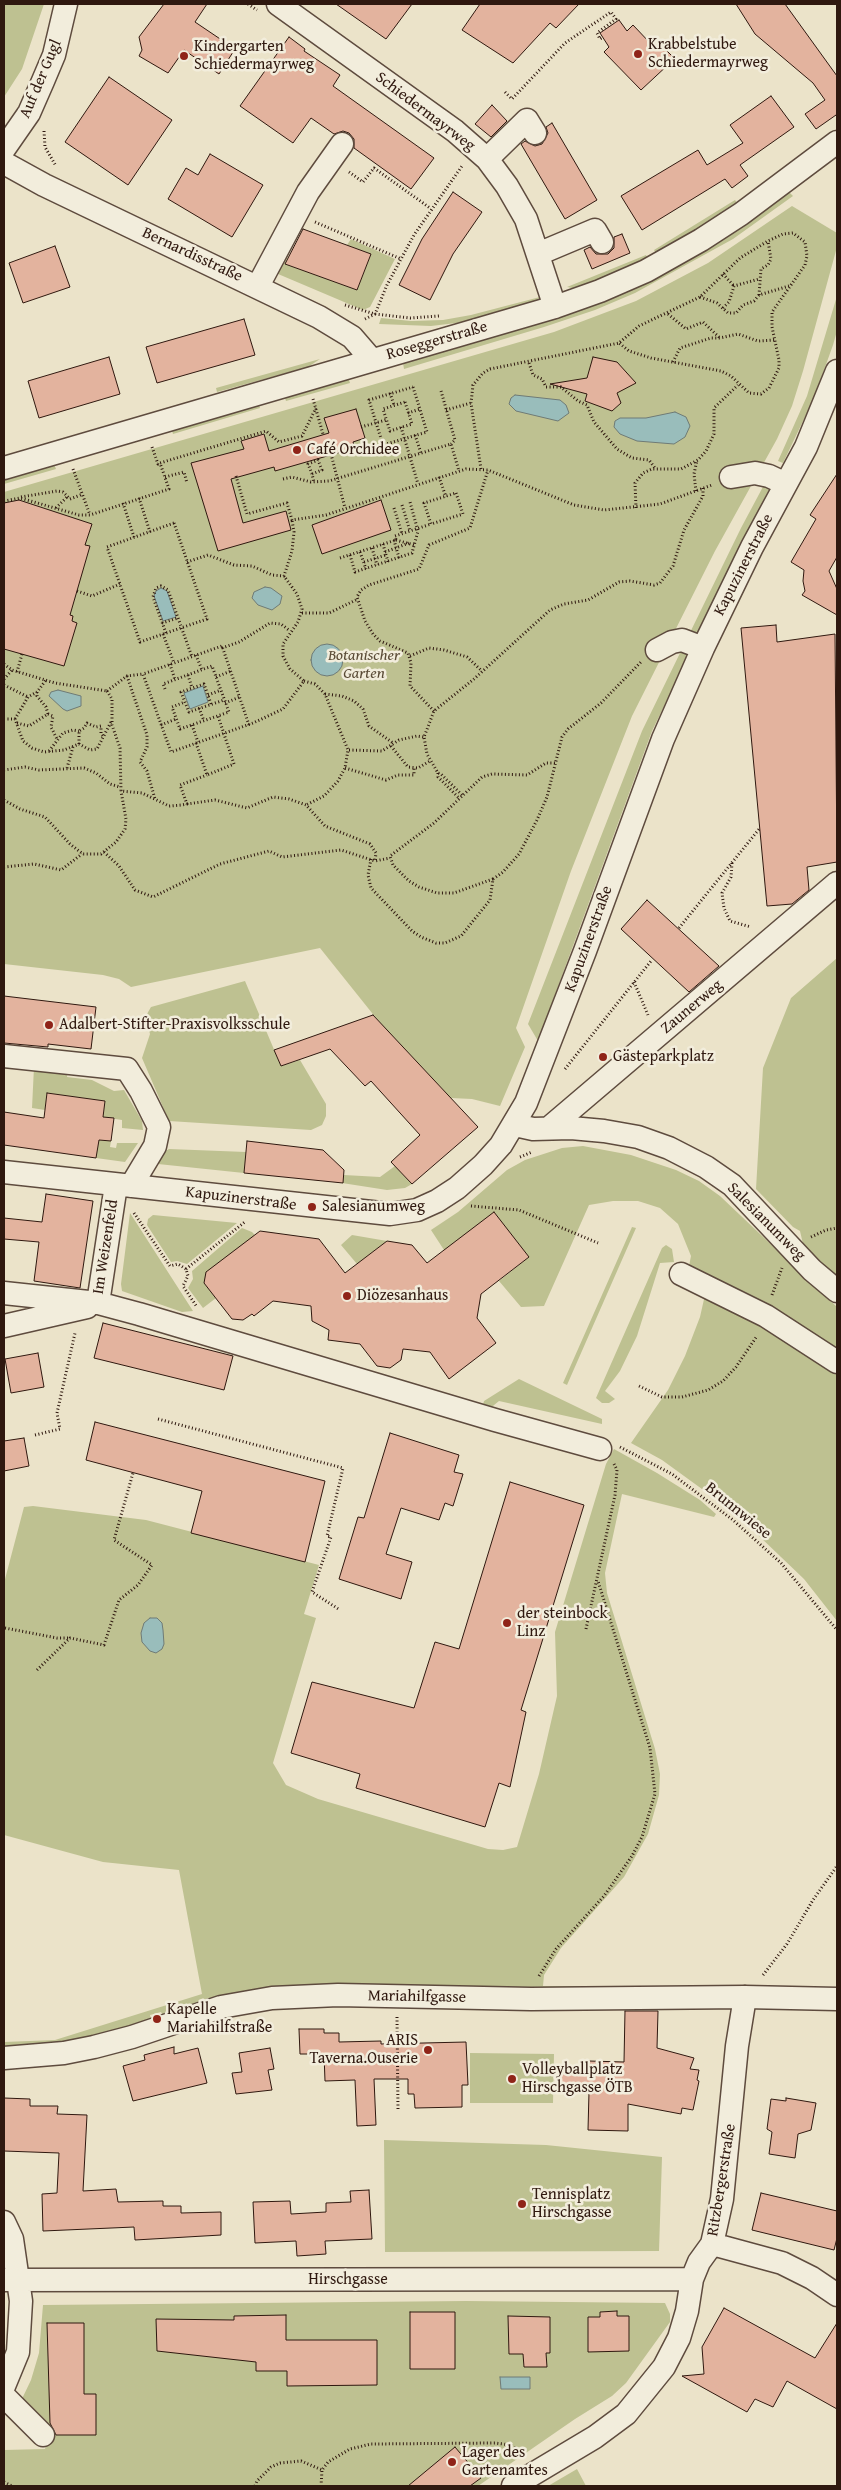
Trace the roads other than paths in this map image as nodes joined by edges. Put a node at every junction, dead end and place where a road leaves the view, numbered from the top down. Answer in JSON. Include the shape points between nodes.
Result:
{"nodes":[{"id":1,"x":66,"y":4,"type":"edge"},
{"id":2,"x":270,"y":9,"type":"edge"},
{"id":3,"x":535,"y":133,"type":"dead end"},
{"id":4,"x":837,"y":142,"type":"edge"},
{"id":5,"x":342,"y":144,"type":"dead end"},
{"id":6,"x":4,"y":149,"type":"edge"},
{"id":7,"x":476,"y":160,"type":"junction"},
{"id":8,"x":4,"y":163,"type":"edge"},
{"id":9,"x":602,"y":242,"type":"dead end"},
{"id":10,"x":538,"y":254,"type":"junction"},
{"id":11,"x":258,"y":286,"type":"junction"},
{"id":12,"x":556,"y":307,"type":"junction"},
{"id":13,"x":372,"y":360,"type":"junction"},
{"id":14,"x":836,"y":380,"type":"edge"},
{"id":15,"x":4,"y":468,"type":"edge"},
{"id":16,"x":731,"y":477,"type":"road end"},
{"id":17,"x":786,"y":484,"type":"junction"},
{"id":18,"x":703,"y":648,"type":"junction"},
{"id":19,"x":657,"y":650,"type":"road end"},
{"id":20,"x":837,"y":883,"type":"edge"},
{"id":21,"x":4,"y":1056,"type":"edge"},
{"id":22,"x":515,"y":1125,"type":"junction"},
{"id":23,"x":548,"y":1128,"type":"junction"},
{"id":24,"x":4,"y":1172,"type":"edge"},
{"id":25,"x":126,"y":1193,"type":"junction"},
{"id":26,"x":681,"y":1274,"type":"dead end"},
{"id":27,"x":837,"y":1291,"type":"edge"},
{"id":28,"x":4,"y":1293,"type":"edge"},
{"id":29,"x":88,"y":1307,"type":"junction"},
{"id":30,"x":4,"y":1326,"type":"edge"},
{"id":31,"x":837,"y":1362,"type":"edge"},
{"id":32,"x":600,"y":1449,"type":"road end"},
{"id":33,"x":745,"y":1997,"type":"junction"},
{"id":34,"x":837,"y":1999,"type":"edge"},
{"id":35,"x":4,"y":2058,"type":"edge"},
{"id":36,"x":4,"y":2222,"type":"edge"},
{"id":37,"x":712,"y":2244,"type":"junction"},
{"id":38,"x":692,"y":2279,"type":"junction"},
{"id":39,"x":12,"y":2280,"type":"edge"},
{"id":40,"x":837,"y":2295,"type":"edge"},
{"id":41,"x":4,"y":2386,"type":"edge"},
{"id":42,"x":4,"y":2396,"type":"edge"},
{"id":43,"x":44,"y":2435,"type":"dead end"},
{"id":44,"x":513,"y":2486,"type":"edge"}],
"edges":[{"from":1,"to":6,"type":"street","name":"Auf der Gugl","via":[[54,55],[43,81],[29,113]]},
{"from":2,"to":7,"type":"street","name":"Schiedermayrweg","via":[[455,130]]},
{"from":3,"to":7,"type":"street","via":[[527,120]]},
{"from":4,"to":12,"type":"street","name":"Roseggerstraße","via":[[741,214],[700,240],[646,271]]},
{"from":5,"to":11,"type":"street","via":[[296,214]]},
{"from":7,"to":10,"type":"street","name":"Schiedermayrweg","via":[[507,186],[526,219]]},
{"from":8,"to":11,"type":"street","name":"Bernardisstraße","via":[[44,186]]},
{"from":9,"to":10,"type":"street","via":[[596,230]]},
{"from":10,"to":12,"type":"street","name":"Schiedermayrweg"},
{"from":11,"to":13,"type":"street","name":"Bernardisstraße","via":[[352,337]]},
{"from":12,"to":13,"type":"street","name":"Roseggerstraße"},
{"from":13,"to":15,"type":"street","name":"Roseggerstraße"},
{"from":14,"to":17,"type":"street","name":"Kapuzinerstraße"},
{"from":16,"to":17,"type":"street","via":[[755,473]]},
{"from":17,"to":18,"type":"street","name":"Kapuzinerstraße"},
{"from":18,"to":19,"type":"street","via":[[682,640]]},
{"from":18,"to":22,"type":"street","name":"Kapuzinerstraße","via":[[663,739],[535,1082]]},
{"from":20,"to":23,"type":"street","name":"Zaunerweg"},
{"from":21,"to":25,"type":"street","via":[[127,1069],[159,1127],[155,1146]]},
{"from":22,"to":23,"type":"street","name":"Salesianumweg"},
{"from":22,"to":25,"type":"street","name":"Kapuzinerstraße","via":[[493,1155],[457,1188],[426,1207],[402,1213],[364,1213]]},
{"from":23,"to":27,"type":"street","name":"Salesianumweg","via":[[604,1131],[638,1137],[706,1167],[732,1185]]},
{"from":24,"to":25,"type":"street","name":"Kapuzinerstraße"},
{"from":25,"to":29,"type":"street","name":"Im Weizenfeld"},
{"from":26,"to":31,"type":"street","via":[[766,1316]]},
{"from":28,"to":29,"type":"street"},
{"from":29,"to":30,"type":"street","name":"Im Weizenfeld"},
{"from":29,"to":32,"type":"street"},
{"from":33,"to":34,"type":"street","name":"Mariahilfgasse"},
{"from":33,"to":35,"type":"street","name":"Mariahilfgasse","via":[[531,1999],[338,1995],[245,2001],[94,2047]]},
{"from":33,"to":37,"type":"street","name":"Ritzbergerstraße","via":[[722,2199]]},
{"from":36,"to":39,"type":"street","via":[[12,2240]]},
{"from":37,"to":38,"type":"street","name":"Ritzbergerstraße"},
{"from":37,"to":40,"type":"street","via":[[782,2263]]},
{"from":38,"to":39,"type":"street","name":"Hirschgasse"},
{"from":38,"to":44,"type":"street","name":"Ritzbergerstraße","via":[[679,2338],[647,2391],[626,2414],[595,2437]]},
{"from":39,"to":41,"type":"street","via":[[21,2328],[18,2352]]},
{"from":42,"to":43,"type":"street"}]}
